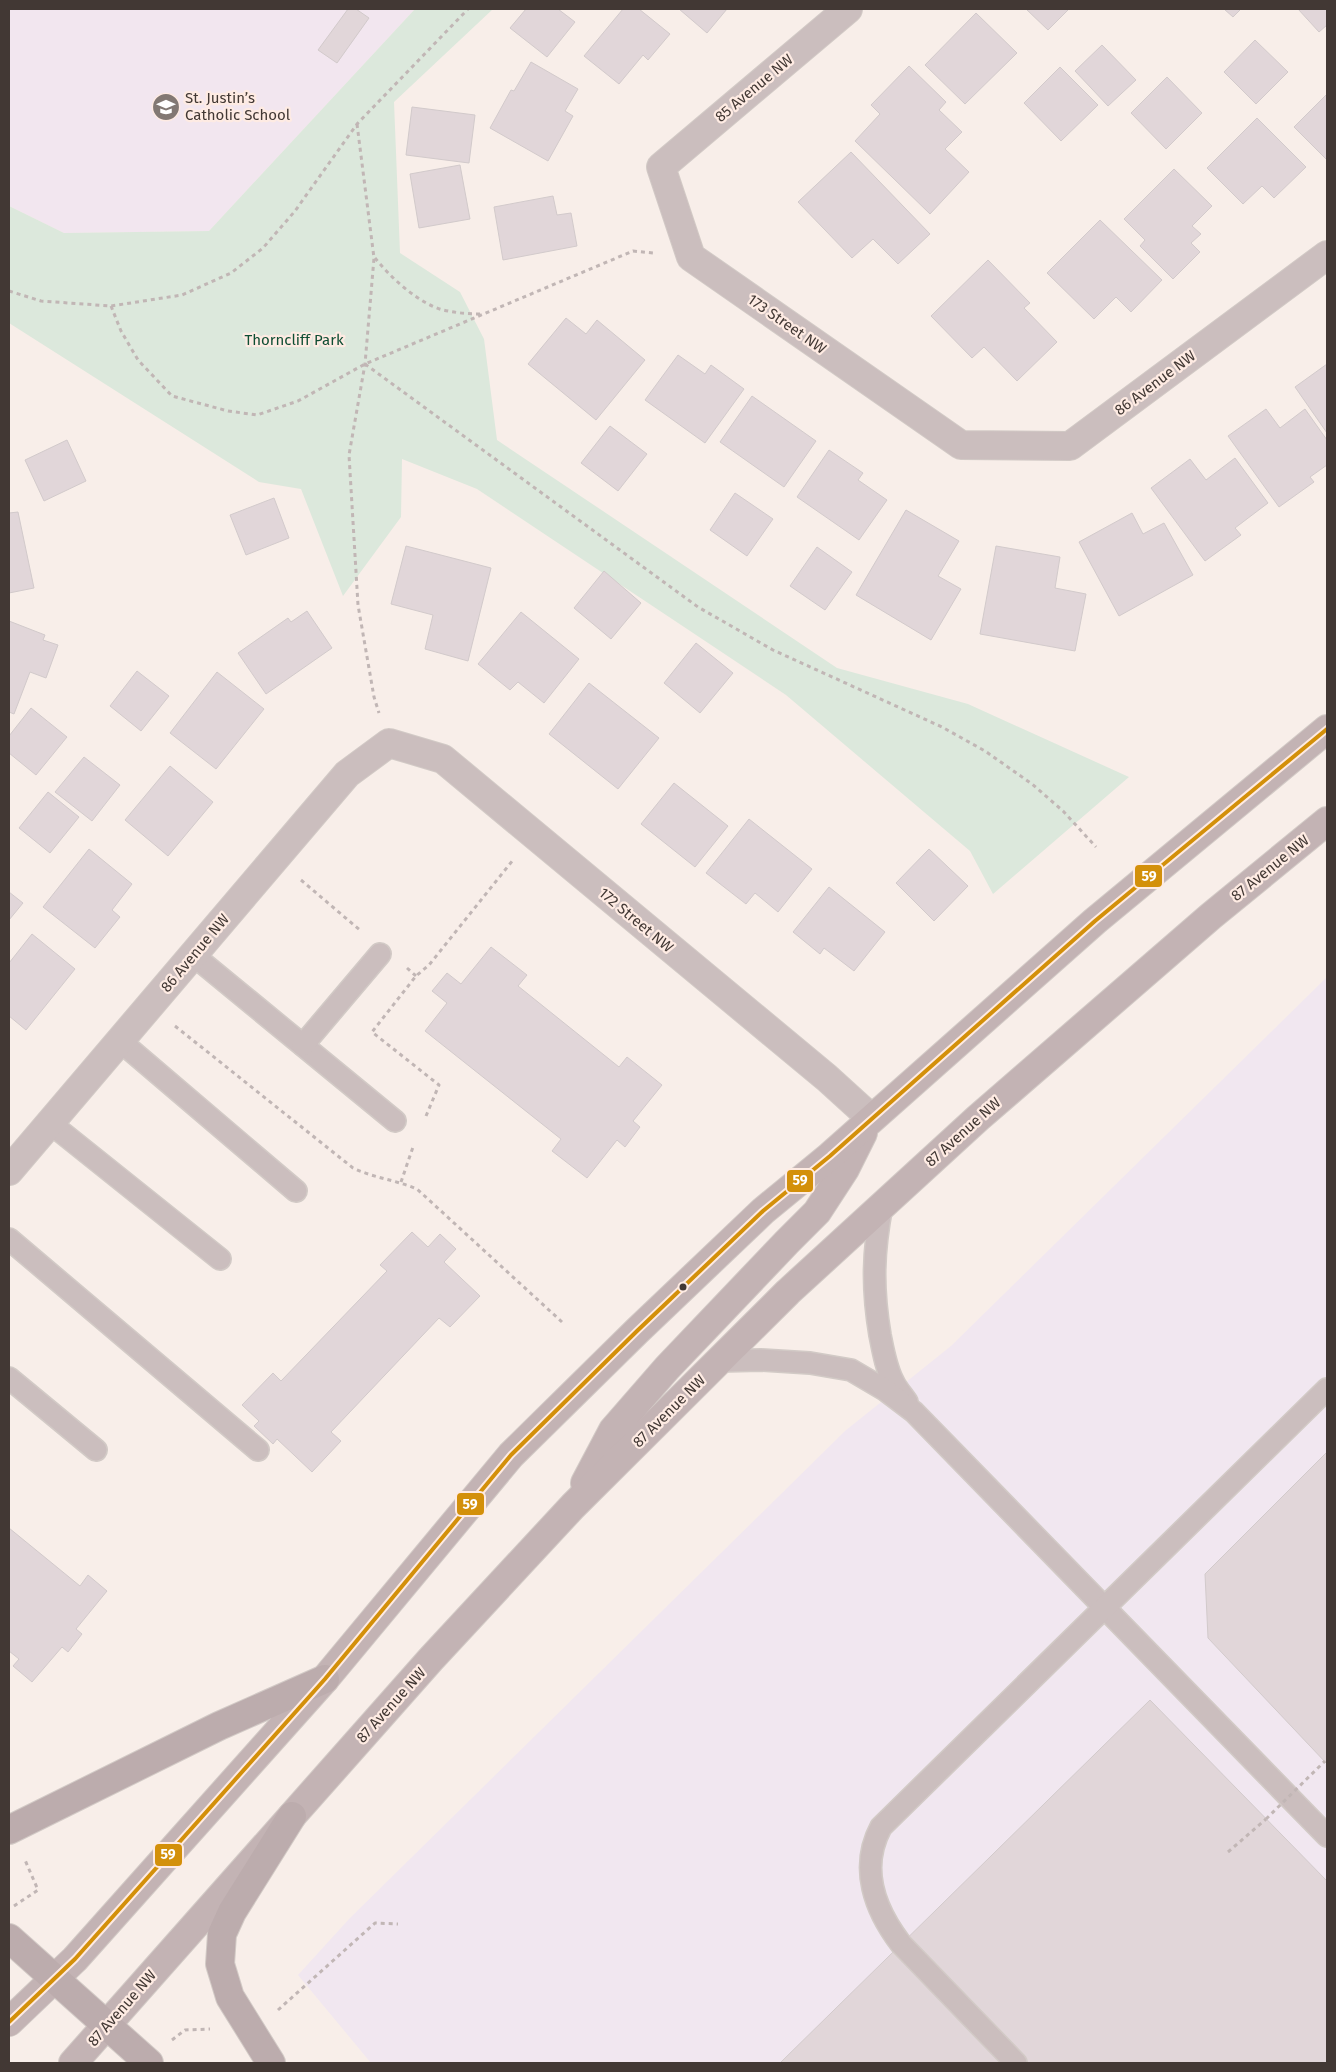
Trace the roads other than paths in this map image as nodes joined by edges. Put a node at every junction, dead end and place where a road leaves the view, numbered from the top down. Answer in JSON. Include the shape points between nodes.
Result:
{"nodes":[{"id":1,"x":848,"y":9,"type":"edge"},
{"id":2,"x":1327,"y":255,"type":"edge"},
{"id":3,"x":691,"y":257,"type":"joint"},
{"id":4,"x":961,"y":445,"type":"joint"},
{"id":5,"x":1327,"y":729,"type":"edge"},
{"id":6,"x":389,"y":744,"type":"joint"},
{"id":7,"x":1327,"y":821,"type":"edge"},
{"id":8,"x":380,"y":954,"type":"dead end"},
{"id":9,"x":193,"y":955,"type":"junction"},
{"id":10,"x":120,"y":1041,"type":"junction"},
{"id":11,"x":303,"y":1045,"type":"junction"},
{"id":12,"x":871,"y":1118,"type":"junction"},
{"id":13,"x":395,"y":1121,"type":"dead end"},
{"id":14,"x":50,"y":1123,"type":"junction"},
{"id":15,"x":9,"y":1171,"type":"edge"},
{"id":16,"x":296,"y":1191,"type":"dead end"},
{"id":17,"x":882,"y":1205,"type":"junction"},
{"id":18,"x":9,"y":1239,"type":"edge"},
{"id":19,"x":220,"y":1259,"type":"dead end"},
{"id":20,"x":719,"y":1361,"type":"junction"},
{"id":21,"x":9,"y":1378,"type":"edge"},
{"id":22,"x":1327,"y":1389,"type":"edge"},
{"id":23,"x":914,"y":1412,"type":"junction"},
{"id":24,"x":96,"y":1450,"type":"dead end"},
{"id":25,"x":258,"y":1450,"type":"dead end"},
{"id":26,"x":573,"y":1506,"type":"junction"},
{"id":27,"x":1105,"y":1608,"type":"junction"},
{"id":28,"x":325,"y":1679,"type":"junction"},
{"id":29,"x":292,"y":1816,"type":"junction"},
{"id":30,"x":10,"y":1830,"type":"edge"},
{"id":31,"x":1327,"y":1836,"type":"edge"},
{"id":32,"x":9,"y":1938,"type":"edge"},
{"id":33,"x":55,"y":1978,"type":"junction"},
{"id":34,"x":9,"y":2022,"type":"edge"},
{"id":35,"x":107,"y":2024,"type":"junction"},
{"id":36,"x":74,"y":2063,"type":"edge"},
{"id":37,"x":149,"y":2063,"type":"edge"},
{"id":38,"x":270,"y":2063,"type":"edge"},
{"id":39,"x":1016,"y":2063,"type":"edge"}],
"edges":[{"from":1,"to":3,"type":"street","name":"85 Avenue NW","via":[[661,167]]},
{"from":2,"to":4,"type":"street","name":"86 Avenue NW","via":[[1070,446]]},
{"from":3,"to":4,"type":"street","name":"173 Street NW"},
{"from":5,"to":12,"type":"main road","via":[[1096,921]]},
{"from":6,"to":9,"type":"street","name":"86 Avenue NW","via":[[347,774]]},
{"from":6,"to":12,"type":"street","name":"172 Street NW","via":[[443,759]]},
{"from":7,"to":17,"type":"main road","name":"87 Avenue NW","via":[[1096,1015]]},
{"from":8,"to":11,"type":"lane"},
{"from":9,"to":10,"type":"street","name":"86 Avenue NW"},
{"from":9,"to":11,"type":"lane"},
{"from":10,"to":14,"type":"street","name":"86 Avenue NW"},
{"from":10,"to":16,"type":"lane"},
{"from":11,"to":13,"type":"lane"},
{"from":12,"to":26,"type":"main road","via":[[845,1169],[817,1212],[673,1361],[613,1430]]},
{"from":12,"to":28,"type":"main road","via":[[763,1211],[636,1330],[511,1455]]},
{"from":14,"to":15,"type":"street","name":"86 Avenue NW"},
{"from":14,"to":19,"type":"lane"},
{"from":17,"to":20,"type":"main road","name":"87 Avenue NW"},
{"from":17,"to":23,"type":"lane","via":[[873,1266],[877,1318],[893,1382]]},
{"from":18,"to":25,"type":"lane"},
{"from":20,"to":23,"type":"lane","via":[[810,1363],[851,1370]]},
{"from":20,"to":26,"type":"main road","name":"87 Avenue NW"},
{"from":21,"to":24,"type":"lane"},
{"from":22,"to":27,"type":"lane"},
{"from":23,"to":27,"type":"lane"},
{"from":26,"to":29,"type":"main road","name":"87 Avenue NW"},
{"from":27,"to":31,"type":"lane"},
{"from":27,"to":39,"type":"lane","via":[[881,1827],[873,1842],[872,1879],[878,1907],[888,1928]]},
{"from":28,"to":30,"type":"main road","via":[[219,1726]]},
{"from":28,"to":33,"type":"main road"},
{"from":29,"to":35,"type":"main road","name":"87 Avenue NW"},
{"from":29,"to":38,"type":"main road","via":[[232,1912],[222,1934],[220,1964],[230,1997]]},
{"from":32,"to":33,"type":"main road"},
{"from":33,"to":34,"type":"main road"},
{"from":33,"to":35,"type":"main road"},
{"from":35,"to":36,"type":"main road","name":"87 Avenue NW"},
{"from":35,"to":37,"type":"main road"}]}
